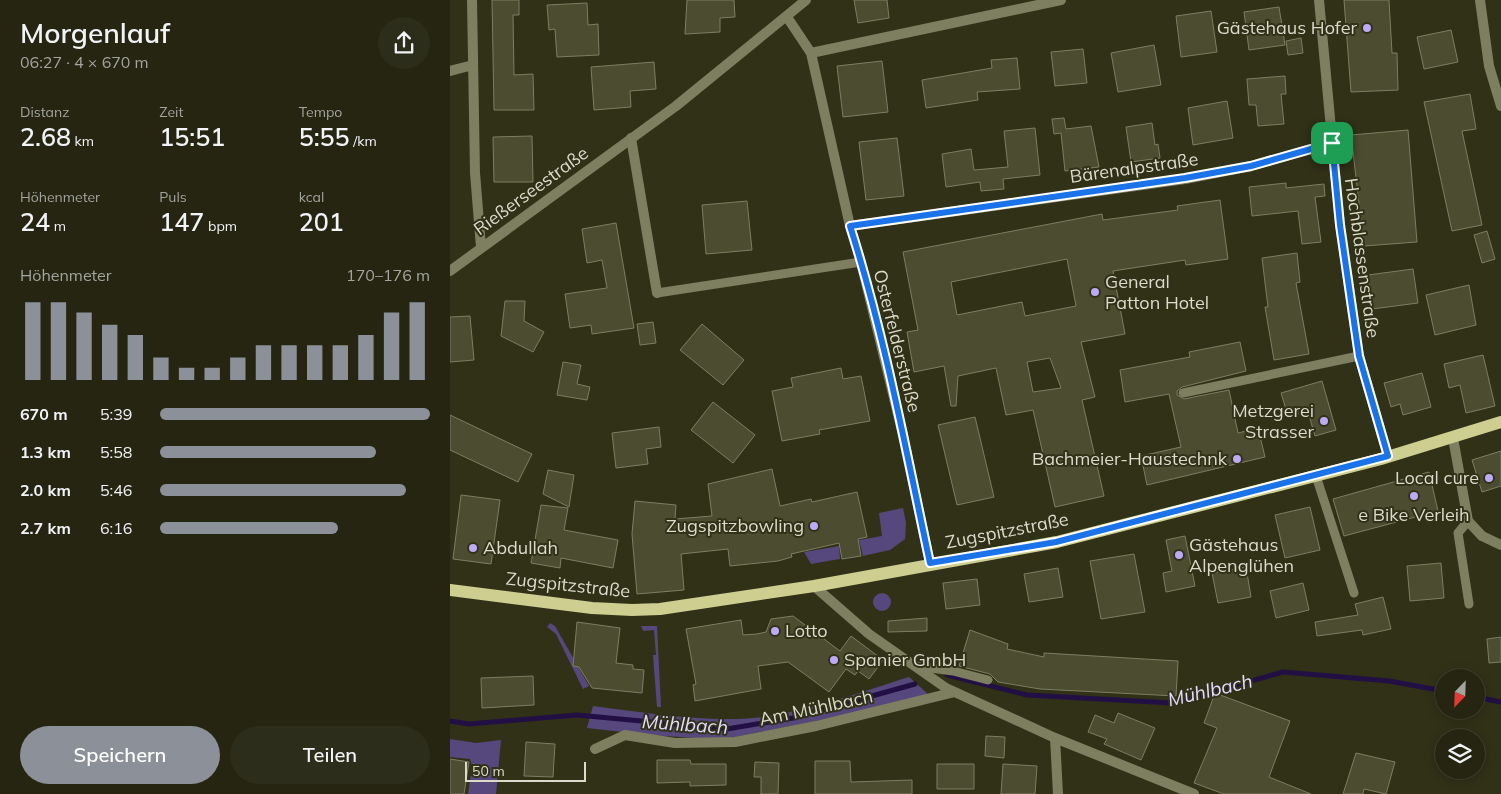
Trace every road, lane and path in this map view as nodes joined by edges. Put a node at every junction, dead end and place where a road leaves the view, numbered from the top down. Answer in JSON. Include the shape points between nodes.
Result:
{"nodes":[{"id":1,"x":472,"y":0,"type":"edge"},
{"id":2,"x":806,"y":0,"type":"edge"},
{"id":3,"x":1061,"y":0,"type":"edge"},
{"id":4,"x":1319,"y":0,"type":"edge"},
{"id":5,"x":1480,"y":0,"type":"edge"},
{"id":6,"x":787,"y":17,"type":"junction"},
{"id":7,"x":811,"y":53,"type":"junction"},
{"id":8,"x":473,"y":65,"type":"junction"},
{"id":9,"x":450,"y":71,"type":"edge"},
{"id":10,"x":1501,"y":106,"type":"edge"},
{"id":11,"x":631,"y":138,"type":"junction"},
{"id":12,"x":1332,"y":143,"type":"junction"},
{"id":13,"x":850,"y":226,"type":"junction"},
{"id":14,"x":481,"y":247,"type":"junction"},
{"id":15,"x":861,"y":262,"type":"junction"},
{"id":16,"x":450,"y":271,"type":"edge"},
{"id":17,"x":657,"y":293,"type":"joint"},
{"id":18,"x":1359,"y":356,"type":"junction"},
{"id":19,"x":1183,"y":393,"type":"dead end"},
{"id":20,"x":1501,"y":422,"type":"edge"},
{"id":21,"x":1453,"y":438,"type":"junction"},
{"id":22,"x":1388,"y":456,"type":"junction"},
{"id":23,"x":1316,"y":476,"type":"junction"},
{"id":24,"x":1468,"y":522,"type":"junction"},
{"id":25,"x":1501,"y":545,"type":"edge"},
{"id":26,"x":930,"y":563,"type":"junction"},
{"id":27,"x":814,"y":586,"type":"junction"},
{"id":28,"x":450,"y":590,"type":"edge"},
{"id":29,"x":1354,"y":593,"type":"dead end"},
{"id":30,"x":1469,"y":604,"type":"dead end"},
{"id":31,"x":919,"y":668,"type":"junction"},
{"id":32,"x":988,"y":680,"type":"dead end"},
{"id":33,"x":950,"y":690,"type":"junction"},
{"id":34,"x":1055,"y":738,"type":"junction"},
{"id":35,"x":595,"y":749,"type":"dead end"},
{"id":36,"x":1058,"y":794,"type":"edge"},
{"id":37,"x":1194,"y":794,"type":"edge"}],
"edges":[{"from":1,"to":8,"type":"street"},
{"from":2,"to":6,"type":"street","name":"Rießerseestraße"},
{"from":3,"to":7,"type":"street"},
{"from":4,"to":12,"type":"street","name":"Hochblassenstraße"},
{"from":5,"to":10,"type":"street","via":[[1489,66]]},
{"from":6,"to":7,"type":"street","name":"Osterfelderstraße"},
{"from":6,"to":11,"type":"street","name":"Rießerseestraße"},
{"from":7,"to":13,"type":"street","name":"Osterfelderstraße"},
{"from":8,"to":9,"type":"street"},
{"from":8,"to":14,"type":"street","via":[[475,173]]},
{"from":11,"to":14,"type":"street","name":"Rießerseestraße"},
{"from":11,"to":17,"type":"street"},
{"from":12,"to":13,"type":"street","name":"Bärenalpstraße","via":[[1251,166],[1185,178]]},
{"from":12,"to":18,"type":"street","name":"Hochblassenstraße"},
{"from":13,"to":15,"type":"street","name":"Osterfelderstraße"},
{"from":14,"to":16,"type":"street","name":"Rießerseestraße"},
{"from":15,"to":17,"type":"lane"},
{"from":15,"to":26,"type":"street","name":"Osterfelderstraße"},
{"from":18,"to":19,"type":"lane"},
{"from":18,"to":22,"type":"street","name":"Hochblassenstraße"},
{"from":20,"to":21,"type":"main road","name":"Zugspitzstraße"},
{"from":21,"to":22,"type":"main road","name":"Zugspitzstraße"},
{"from":21,"to":24,"type":"street"},
{"from":22,"to":23,"type":"main road","name":"Zugspitzstraße"},
{"from":23,"to":26,"type":"main road","name":"Zugspitzstraße","via":[[1056,542]]},
{"from":23,"to":29,"type":"lane"},
{"from":24,"to":25,"type":"street","via":[[1482,536]]},
{"from":24,"to":30,"type":"lane","via":[[1458,533]]},
{"from":26,"to":27,"type":"main road","name":"Zugspitzstraße"},
{"from":27,"to":28,"type":"main road","name":"Zugspitzstraße","via":[[660,609],[632,610]]},
{"from":27,"to":31,"type":"street","via":[[869,634]]},
{"from":31,"to":32,"type":"lane","via":[[944,669]]},
{"from":31,"to":33,"type":"street"},
{"from":33,"to":34,"type":"street"},
{"from":33,"to":35,"type":"street","name":"Am Mühlbach","via":[[824,724],[735,742],[675,742],[625,736]]},
{"from":34,"to":36,"type":"street"},
{"from":34,"to":37,"type":"street"}]}
